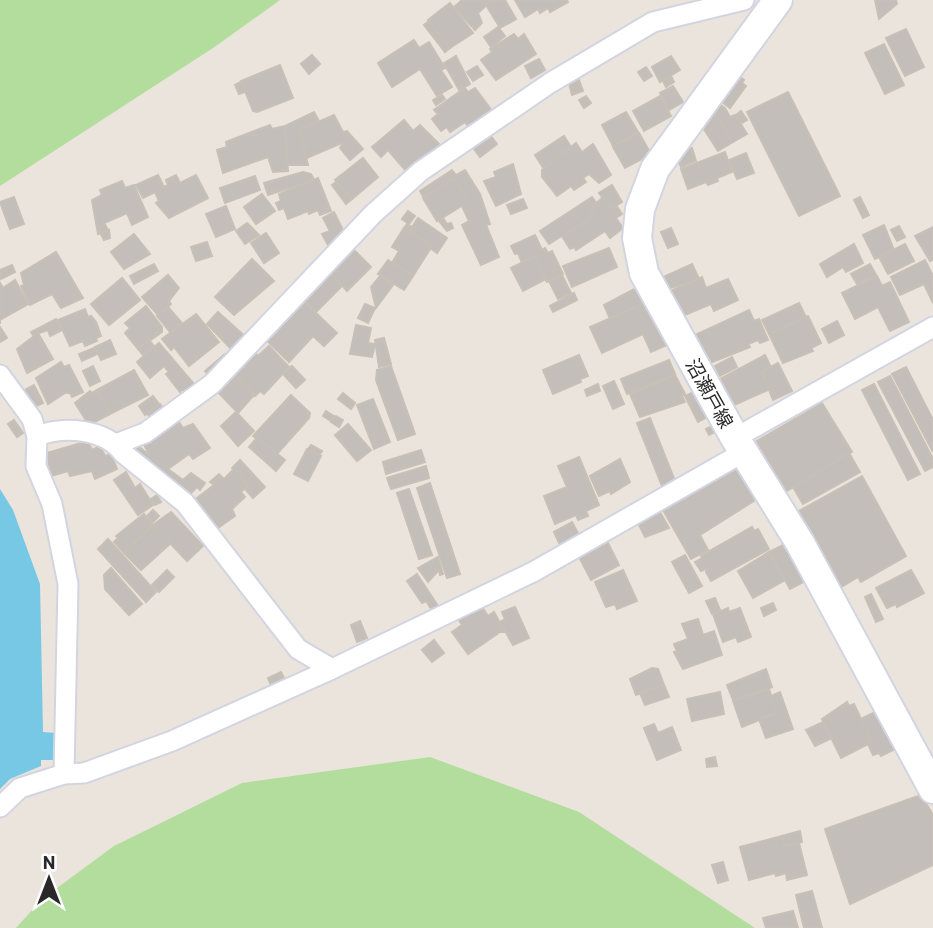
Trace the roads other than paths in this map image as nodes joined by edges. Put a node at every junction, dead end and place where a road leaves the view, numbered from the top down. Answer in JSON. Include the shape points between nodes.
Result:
{"nodes":[{"id":1,"x":744,"y":0,"type":"edge"},
{"id":2,"x":778,"y":0,"type":"edge"},
{"id":3,"x":933,"y":327,"type":"edge"},
{"id":4,"x":4,"y":385,"type":"edge"},
{"id":5,"x":37,"y":436,"type":"junction"},
{"id":6,"x":116,"y":444,"type":"junction"},
{"id":7,"x":739,"y":445,"type":"junction"},
{"id":8,"x":332,"y":669,"type":"junction"},
{"id":9,"x":64,"y":774,"type":"junction"},
{"id":10,"x":933,"y":789,"type":"edge"},
{"id":11,"x":0,"y":807,"type":"edge"}],
"edges":[{"from":1,"to":6,"type":"street","via":[[653,22],[550,83],[421,171],[373,214],[212,384],[145,433]]},
{"from":2,"to":7,"type":"main road","name":"沼瀬戸線","via":[[655,169],[640,209],[637,237],[644,273]]},
{"from":3,"to":7,"type":"street"},
{"from":4,"to":5,"type":"street","via":[[32,419]]},
{"from":5,"to":6,"type":"street","via":[[58,428]]},
{"from":5,"to":9,"type":"street","via":[[36,466],[52,504],[68,584]]},
{"from":6,"to":8,"type":"street","via":[[185,503],[298,649]]},
{"from":7,"to":8,"type":"street","via":[[533,572]]},
{"from":7,"to":10,"type":"main road","name":"沼瀬戸線","via":[[800,543]]},
{"from":8,"to":9,"type":"street","via":[[172,741],[85,773]]},
{"from":9,"to":11,"type":"street","via":[[20,788]]}]}
